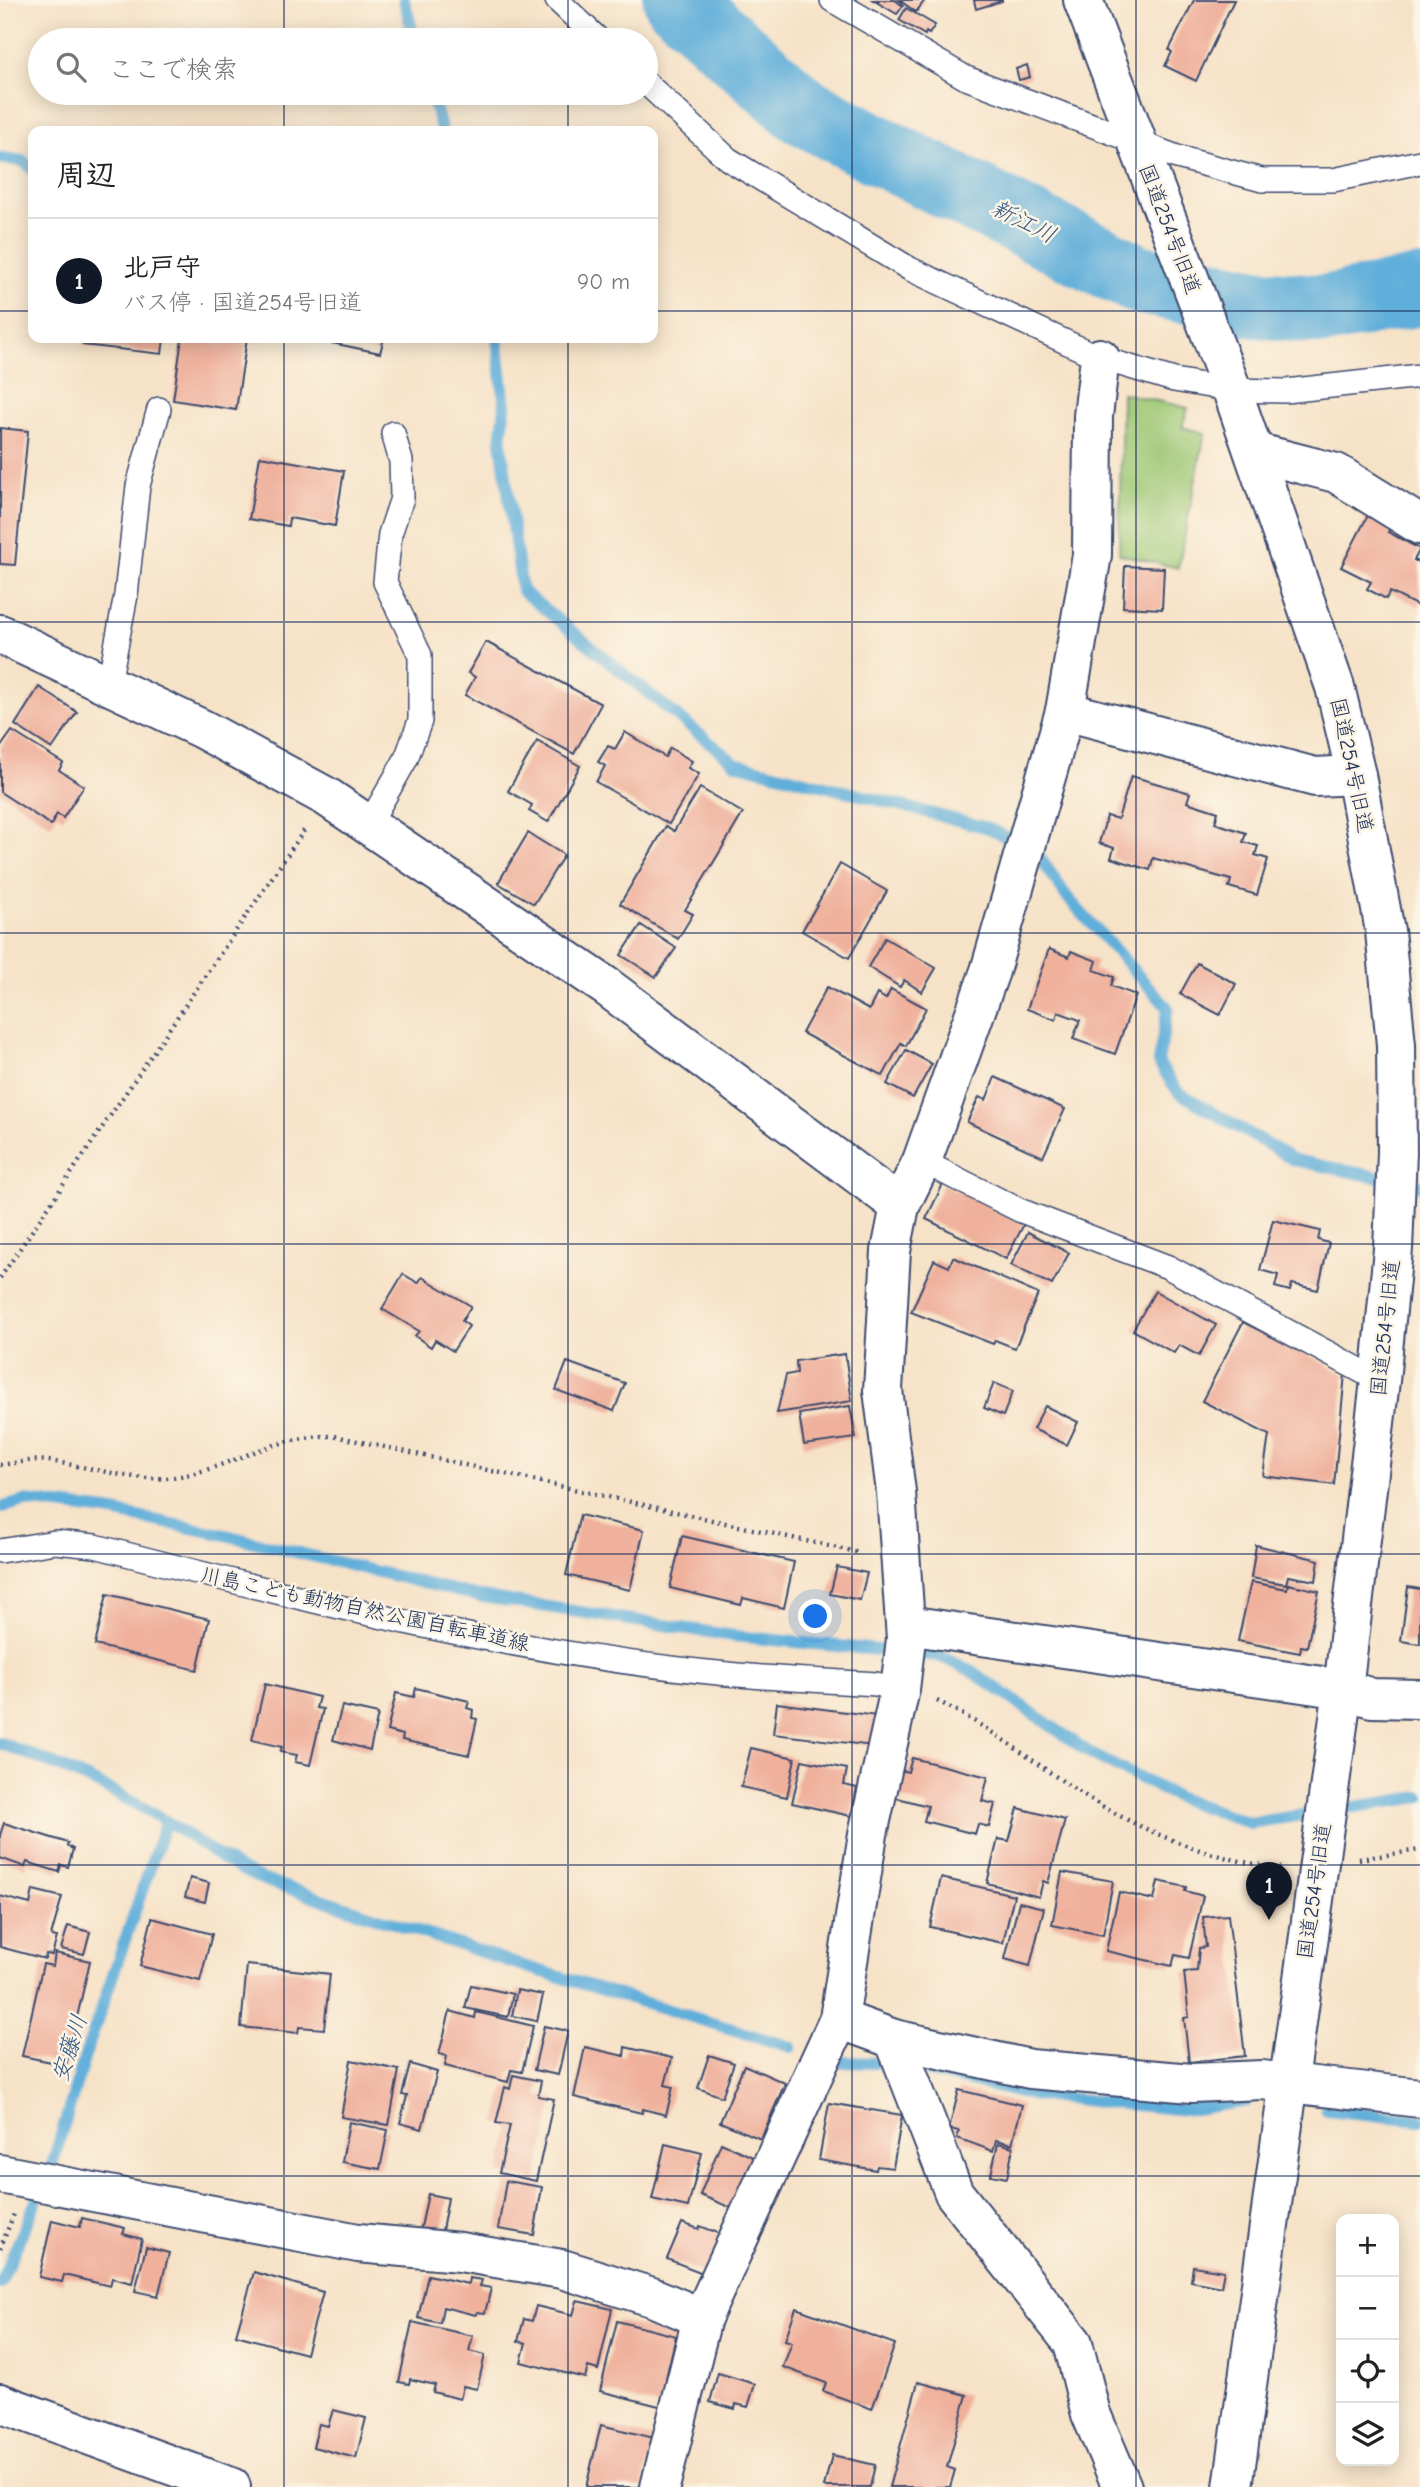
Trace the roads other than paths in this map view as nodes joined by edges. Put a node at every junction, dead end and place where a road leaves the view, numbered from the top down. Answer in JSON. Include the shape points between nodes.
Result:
{"nodes":[{"id":1,"x":557,"y":0,"type":"edge"},
{"id":2,"x":832,"y":0,"type":"edge"},
{"id":3,"x":1083,"y":0,"type":"edge"},
{"id":4,"x":586,"y":28,"type":"edge"},
{"id":5,"x":658,"y":94,"type":"edge"},
{"id":6,"x":1140,"y":150,"type":"junction"},
{"id":7,"x":1420,"y":162,"type":"edge"},
{"id":8,"x":1100,"y":358,"type":"junction"},
{"id":9,"x":1227,"y":376,"type":"junction"},
{"id":10,"x":1420,"y":376,"type":"edge"},
{"id":11,"x":159,"y":409,"type":"dead end"},
{"id":12,"x":393,"y":433,"type":"dead end"},
{"id":13,"x":1254,"y":452,"type":"junction"},
{"id":14,"x":1420,"y":525,"type":"edge"},
{"id":15,"x":0,"y":634,"type":"edge"},
{"id":16,"x":109,"y":683,"type":"junction"},
{"id":17,"x":1065,"y":711,"type":"junction"},
{"id":18,"x":1356,"y":775,"type":"junction"},
{"id":19,"x":369,"y":824,"type":"junction"},
{"id":20,"x":922,"y":1161,"type":"junction"},
{"id":21,"x":900,"y":1206,"type":"junction"},
{"id":22,"x":1380,"y":1381,"type":"junction"},
{"id":23,"x":0,"y":1551,"type":"edge"},
{"id":24,"x":907,"y":1625,"type":"junction"},
{"id":25,"x":1343,"y":1689,"type":"junction"},
{"id":26,"x":917,"y":1694,"type":"junction"},
{"id":27,"x":1420,"y":1699,"type":"edge"},
{"id":28,"x":839,"y":2019,"type":"junction"},
{"id":29,"x":894,"y":2039,"type":"junction"},
{"id":30,"x":1287,"y":2082,"type":"junction"},
{"id":31,"x":1420,"y":2098,"type":"edge"},
{"id":32,"x":0,"y":2174,"type":"edge"},
{"id":33,"x":702,"y":2318,"type":"junction"},
{"id":34,"x":0,"y":2403,"type":"edge"},
{"id":35,"x":231,"y":2487,"type":"edge"},
{"id":36,"x":660,"y":2487,"type":"edge"},
{"id":37,"x":1122,"y":2487,"type":"edge"},
{"id":38,"x":1233,"y":2487,"type":"edge"}],
"edges":[{"from":1,"to":4,"type":"lane"},
{"from":2,"to":6,"type":"lane","via":[[966,78]]},
{"from":3,"to":6,"type":"street","name":"国道254号旧道"},
{"from":5,"to":8,"type":"lane","via":[[728,159],[910,269]]},
{"from":6,"to":7,"type":"lane","via":[[1262,180],[1333,180]]},
{"from":6,"to":9,"type":"street","name":"国道254号旧道"},
{"from":8,"to":9,"type":"lane","via":[[1174,380]]},
{"from":8,"to":17,"type":"street","via":[[1093,416],[1092,555]]},
{"from":9,"to":10,"type":"lane","via":[[1286,391]]},
{"from":9,"to":13,"type":"street","name":"国道254号旧道"},
{"from":11,"to":16,"type":"lane","via":[[138,486],[126,595]]},
{"from":12,"to":19,"type":"lane","via":[[401,461],[402,498],[390,534],[385,582],[420,655],[419,721],[406,759]]},
{"from":13,"to":14,"type":"street","via":[[1336,473]]},
{"from":13,"to":18,"type":"street","name":"国道254号旧道","via":[[1335,687]]},
{"from":15,"to":16,"type":"street"},
{"from":16,"to":19,"type":"street","via":[[327,797]]},
{"from":17,"to":18,"type":"street","via":[[1315,777]]},
{"from":17,"to":20,"type":"street","via":[[990,971]]},
{"from":18,"to":22,"type":"street","name":"国道254号旧道","via":[[1385,931],[1396,1045],[1393,1249]]},
{"from":19,"to":21,"type":"street","via":[[607,987]]},
{"from":20,"to":21,"type":"street"},
{"from":20,"to":22,"type":"lane","via":[[1019,1210],[1167,1267]]},
{"from":21,"to":24,"type":"street","via":[[891,1251],[883,1390],[897,1492]]},
{"from":22,"to":25,"type":"street","name":"国道254号旧道"},
{"from":23,"to":26,"type":"lane","name":"川島こども動物自然公園自転車道線","via":[[55,1542],[85,1545],[395,1620],[528,1646],[727,1674],[876,1684]]},
{"from":24,"to":25,"type":"street"},
{"from":24,"to":26,"type":"street"},
{"from":25,"to":27,"type":"street","via":[[1372,1698]]},
{"from":25,"to":30,"type":"street","name":"国道254号旧道","via":[[1332,1763],[1336,1851]]},
{"from":26,"to":28,"type":"street","via":[[868,1834]]},
{"from":28,"to":29,"type":"street"},
{"from":28,"to":33,"type":"street"},
{"from":29,"to":30,"type":"street","via":[[1030,2069],[1192,2084]]},
{"from":29,"to":37,"type":"street","via":[[954,2193],[1073,2343],[1091,2414]]},
{"from":30,"to":31,"type":"street"},
{"from":30,"to":38,"type":"street","name":"国道254号旧道"},
{"from":32,"to":33,"type":"street","via":[[358,2243],[460,2252],[562,2269]]},
{"from":33,"to":36,"type":"street"},
{"from":34,"to":35,"type":"street"}]}
